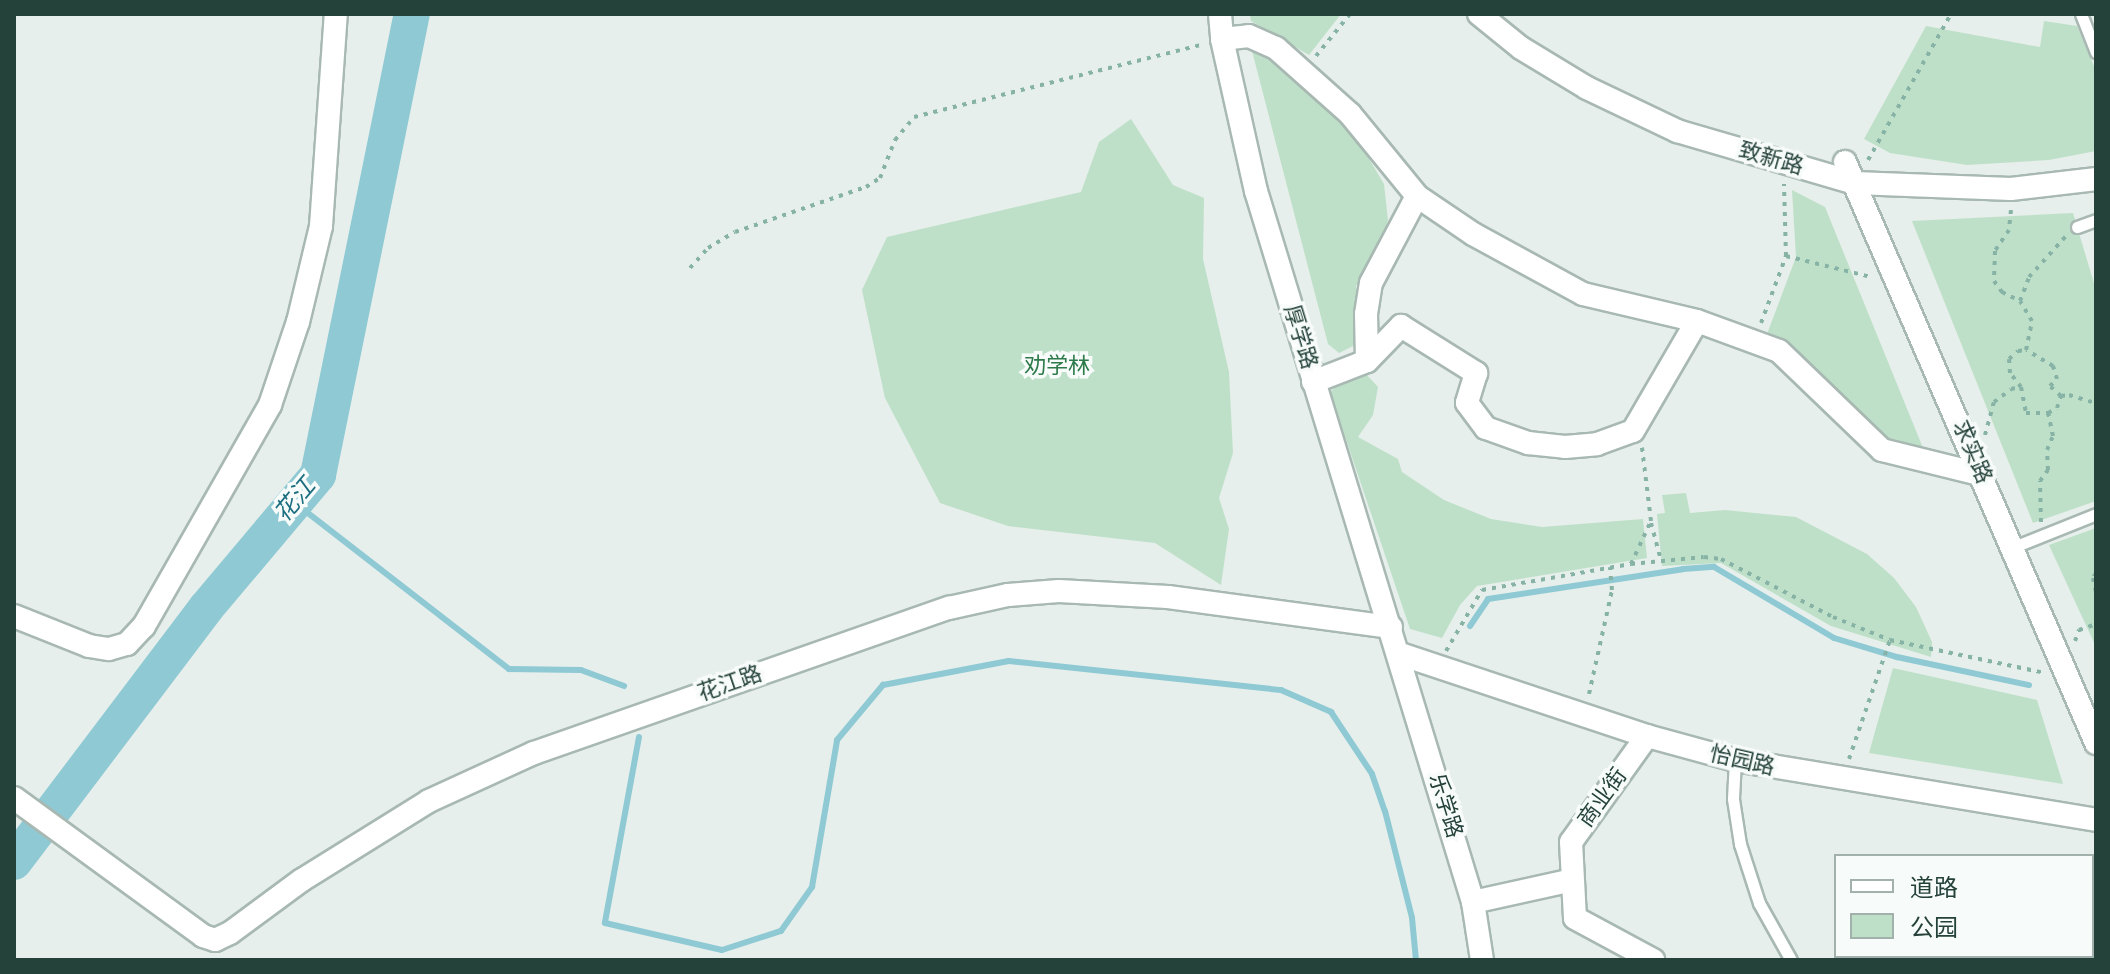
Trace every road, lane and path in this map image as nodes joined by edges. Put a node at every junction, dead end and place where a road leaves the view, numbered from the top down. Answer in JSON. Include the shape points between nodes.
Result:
{"nodes":[{"id":1,"x":336,"y":14,"type":"edge"},
{"id":2,"x":1220,"y":14,"type":"edge"},
{"id":3,"x":1350,"y":14,"type":"edge"},
{"id":4,"x":1479,"y":14,"type":"edge"},
{"id":5,"x":1951,"y":14,"type":"edge"},
{"id":6,"x":2081,"y":14,"type":"edge"},
{"id":7,"x":1222,"y":39,"type":"junction"},
{"id":8,"x":2096,"y":52,"type":"edge"},
{"id":9,"x":1305,"y":70,"type":"junction"},
{"id":10,"x":1782,"y":162,"type":"junction"},
{"id":11,"x":1845,"y":162,"type":"dead end"},
{"id":12,"x":2096,"y":179,"type":"edge"},
{"id":13,"x":1855,"y":183,"type":"junction"},
{"id":14,"x":2011,"y":189,"type":"junction"},
{"id":15,"x":1417,"y":196,"type":"junction"},
{"id":16,"x":2096,"y":220,"type":"edge"},
{"id":17,"x":2077,"y":227,"type":"joint"},
{"id":18,"x":1786,"y":256,"type":"junction"},
{"id":19,"x":690,"y":268,"type":"dead end"},
{"id":20,"x":1900,"y":285,"type":"junction"},
{"id":21,"x":2020,"y":301,"type":"junction"},
{"id":22,"x":1697,"y":321,"type":"junction"},
{"id":23,"x":1754,"y":340,"type":"junction"},
{"id":24,"x":2026,"y":350,"type":"junction"},
{"id":25,"x":1367,"y":361,"type":"junction"},
{"id":26,"x":1313,"y":382,"type":"junction"},
{"id":27,"x":2021,"y":387,"type":"junction"},
{"id":28,"x":2061,"y":396,"type":"junction"},
{"id":29,"x":2096,"y":403,"type":"edge"},
{"id":30,"x":2048,"y":413,"type":"junction"},
{"id":31,"x":1633,"y":431,"type":"junction"},
{"id":32,"x":1970,"y":447,"type":"junction"},
{"id":33,"x":1983,"y":475,"type":"junction"},
{"id":34,"x":2096,"y":514,"type":"edge"},
{"id":35,"x":1651,"y":521,"type":"junction"},
{"id":36,"x":2041,"y":537,"type":"junction"},
{"id":37,"x":2010,"y":548,"type":"junction"},
{"id":38,"x":1661,"y":560,"type":"junction"},
{"id":39,"x":1631,"y":564,"type":"junction"},
{"id":40,"x":1610,"y":567,"type":"junction"},
{"id":41,"x":2096,"y":573,"type":"edge"},
{"id":42,"x":2096,"y":592,"type":"edge"},
{"id":43,"x":14,"y":616,"type":"edge"},
{"id":44,"x":1391,"y":627,"type":"junction"},
{"id":45,"x":1890,"y":640,"type":"junction"},
{"id":46,"x":1400,"y":654,"type":"junction"},
{"id":47,"x":1437,"y":667,"type":"junction"},
{"id":48,"x":2067,"y":678,"type":"junction"},
{"id":49,"x":1584,"y":715,"type":"junction"},
{"id":50,"x":1647,"y":736,"type":"junction"},
{"id":51,"x":2096,"y":743,"type":"edge"},
{"id":52,"x":1735,"y":760,"type":"junction"},
{"id":53,"x":1842,"y":781,"type":"junction"},
{"id":54,"x":14,"y":798,"type":"edge"},
{"id":55,"x":2096,"y":820,"type":"edge"},
{"id":56,"x":1572,"y":880,"type":"junction"},
{"id":57,"x":1473,"y":902,"type":"junction"},
{"id":58,"x":1482,"y":960,"type":"edge"},
{"id":59,"x":1653,"y":960,"type":"edge"},
{"id":60,"x":1791,"y":960,"type":"edge"}],
"edges":[{"from":1,"to":43,"type":"street","via":[[321,226],[298,322],[270,405],[144,626],[127,644],[109,649],[89,646]]},
{"from":2,"to":7,"type":"street","name":"厚学路"},
{"from":3,"to":9,"type":"path"},
{"from":4,"to":10,"type":"street","name":"致新路","via":[[1521,48],[1587,88],[1677,131]]},
{"from":5,"to":13,"type":"path"},
{"from":6,"to":8,"type":"lane"},
{"from":7,"to":9,"type":"street","via":[[1249,36]]},
{"from":7,"to":19,"type":"path","via":[[914,117],[895,140],[880,178],[735,232],[708,248]]},
{"from":7,"to":26,"type":"street","name":"厚学路","via":[[1256,191]]},
{"from":9,"to":15,"type":"street","via":[[1350,114]]},
{"from":10,"to":13,"type":"street","name":"致新路"},
{"from":10,"to":18,"type":"path"},
{"from":11,"to":13,"type":"street","name":"求实路"},
{"from":12,"to":14,"type":"street","name":"致新路"},
{"from":13,"to":14,"type":"street","name":"致新路"},
{"from":13,"to":20,"type":"street","name":"求实路"},
{"from":14,"to":21,"type":"path","via":[[2009,230],[1995,251],[1994,281]]},
{"from":15,"to":22,"type":"street","via":[[1473,234],[1583,294]]},
{"from":15,"to":25,"type":"street","via":[[1371,283]]},
{"from":16,"to":17,"type":"lane"},
{"from":17,"to":21,"type":"path","via":[[2029,277]]},
{"from":18,"to":20,"type":"path"},
{"from":18,"to":23,"type":"path"},
{"from":20,"to":32,"type":"street","name":"求实路"},
{"from":21,"to":24,"type":"path","via":[[2032,321]]},
{"from":22,"to":23,"type":"street"},
{"from":22,"to":31,"type":"street"},
{"from":23,"to":33,"type":"street","via":[[1779,351],[1882,450]]},
{"from":24,"to":27,"type":"path","via":[[2009,359],[2010,373]]},
{"from":24,"to":28,"type":"path","via":[[2053,366],[2057,379],[2050,386]]},
{"from":25,"to":26,"type":"street"},
{"from":25,"to":31,"type":"street","via":[[1401,326],[1476,373],[1467,403],[1486,428],[1528,443],[1565,447],[1597,444]]},
{"from":26,"to":44,"type":"street","name":"厚学路"},
{"from":27,"to":30,"type":"path","via":[[2026,413]]},
{"from":27,"to":32,"type":"path","via":[[1994,402],[1984,436]]},
{"from":28,"to":29,"type":"path"},
{"from":28,"to":30,"type":"path","via":[[2057,408]]},
{"from":30,"to":36,"type":"path","via":[[2053,436],[2048,470],[2040,481]]},
{"from":31,"to":35,"type":"path","via":[[1645,454]]},
{"from":32,"to":33,"type":"street","name":"求实路"},
{"from":33,"to":37,"type":"street","name":"求实路"},
{"from":34,"to":36,"type":"lane"},
{"from":35,"to":38,"type":"path"},
{"from":35,"to":39,"type":"path"},
{"from":36,"to":37,"type":"lane"},
{"from":37,"to":48,"type":"street","name":"求实路"},
{"from":38,"to":39,"type":"path"},
{"from":38,"to":45,"type":"path","via":[[1721,559]]},
{"from":39,"to":40,"type":"path"},
{"from":40,"to":47,"type":"path","via":[[1482,590]]},
{"from":40,"to":49,"type":"path","via":[[1612,590]]},
{"from":41,"to":42,"type":"path"},
{"from":44,"to":46,"type":"street","name":"厚学路"},
{"from":44,"to":54,"type":"street","name":"花江路","via":[[1168,597],[1059,591],[949,608],[534,753],[429,801],[218,939],[203,936]]},
{"from":45,"to":48,"type":"path"},
{"from":45,"to":53,"type":"path"},
{"from":46,"to":47,"type":"street","name":"怡园路"},
{"from":46,"to":57,"type":"street","name":"乐学路"},
{"from":47,"to":49,"type":"street","name":"怡园路"},
{"from":48,"to":51,"type":"street","name":"求实路"},
{"from":49,"to":50,"type":"street","name":"怡园路"},
{"from":50,"to":52,"type":"street","name":"怡园路"},
{"from":50,"to":56,"type":"street","name":"商业街","via":[[1571,842]]},
{"from":52,"to":53,"type":"street","name":"怡园路"},
{"from":52,"to":60,"type":"lane","via":[[1733,799],[1740,844],[1759,903]]},
{"from":53,"to":55,"type":"street","name":"怡园路"},
{"from":56,"to":57,"type":"street"},
{"from":56,"to":59,"type":"street","name":"商业街","via":[[1575,918]]},
{"from":57,"to":58,"type":"street","name":"乐学路"}]}
